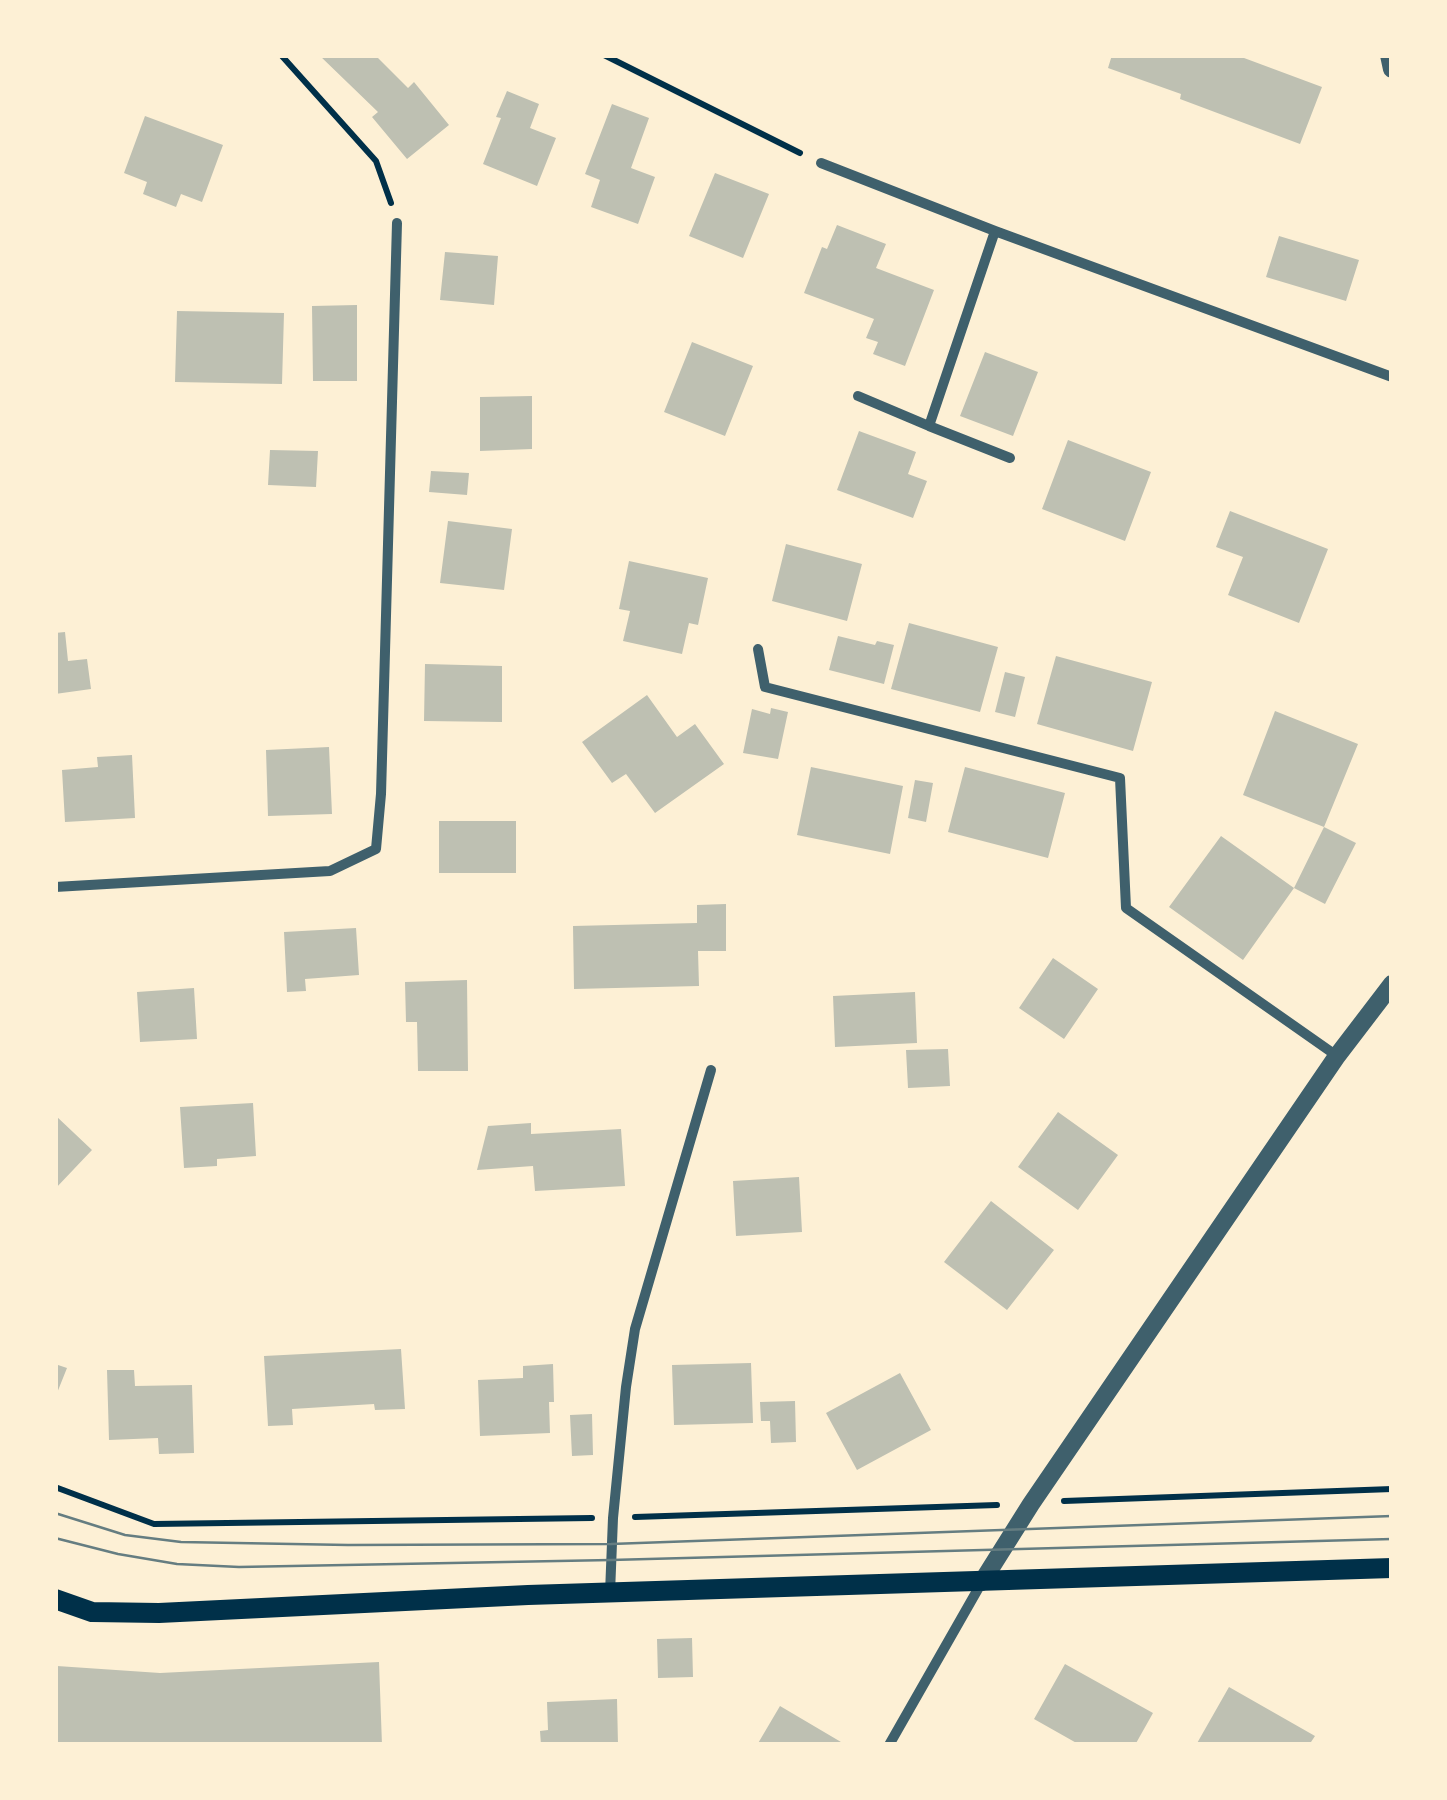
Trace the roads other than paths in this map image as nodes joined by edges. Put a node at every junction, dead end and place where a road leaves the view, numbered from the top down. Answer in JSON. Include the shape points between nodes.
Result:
{"nodes":[{"id":1,"x":1389,"y":55,"type":"edge"},
{"id":2,"x":1392,"y":69,"type":"edge"},
{"id":3,"x":821,"y":163,"type":"road end"},
{"id":4,"x":398,"y":223,"type":"road end"},
{"id":5,"x":995,"y":230,"type":"junction"},
{"id":6,"x":1392,"y":376,"type":"edge"},
{"id":7,"x":858,"y":396,"type":"dead end"},
{"id":8,"x":929,"y":426,"type":"junction"},
{"id":9,"x":1010,"y":458,"type":"dead end"},
{"id":10,"x":758,"y":649,"type":"dead end"},
{"id":11,"x":55,"y":887,"type":"edge"},
{"id":12,"x":1392,"y":984,"type":"edge"},
{"id":13,"x":1336,"y":1056,"type":"junction"},
{"id":14,"x":710,"y":1070,"type":"dead end"},
{"id":15,"x":1392,"y":1568,"type":"edge"},
{"id":16,"x":982,"y":1582,"type":"junction"},
{"id":17,"x":610,"y":1594,"type":"junction"},
{"id":18,"x":55,"y":1599,"type":"edge"},
{"id":19,"x":889,"y":1745,"type":"edge"}],
"edges":[{"from":1,"to":2,"type":"street"},
{"from":3,"to":5,"type":"street"},
{"from":4,"to":11,"type":"street","via":[[376,850],[330,871]]},
{"from":5,"to":6,"type":"street"},
{"from":5,"to":8,"type":"street"},
{"from":7,"to":8,"type":"street"},
{"from":8,"to":9,"type":"street"},
{"from":10,"to":13,"type":"street","via":[[765,687],[1120,778],[1126,908]]},
{"from":12,"to":13,"type":"street"},
{"from":13,"to":16,"type":"street"},
{"from":14,"to":17,"type":"street","via":[[635,1329]]},
{"from":15,"to":16,"type":"main road"},
{"from":16,"to":17,"type":"main road"},
{"from":16,"to":19,"type":"street"},
{"from":17,"to":18,"type":"main road","via":[[159,1613],[92,1612]]}]}
